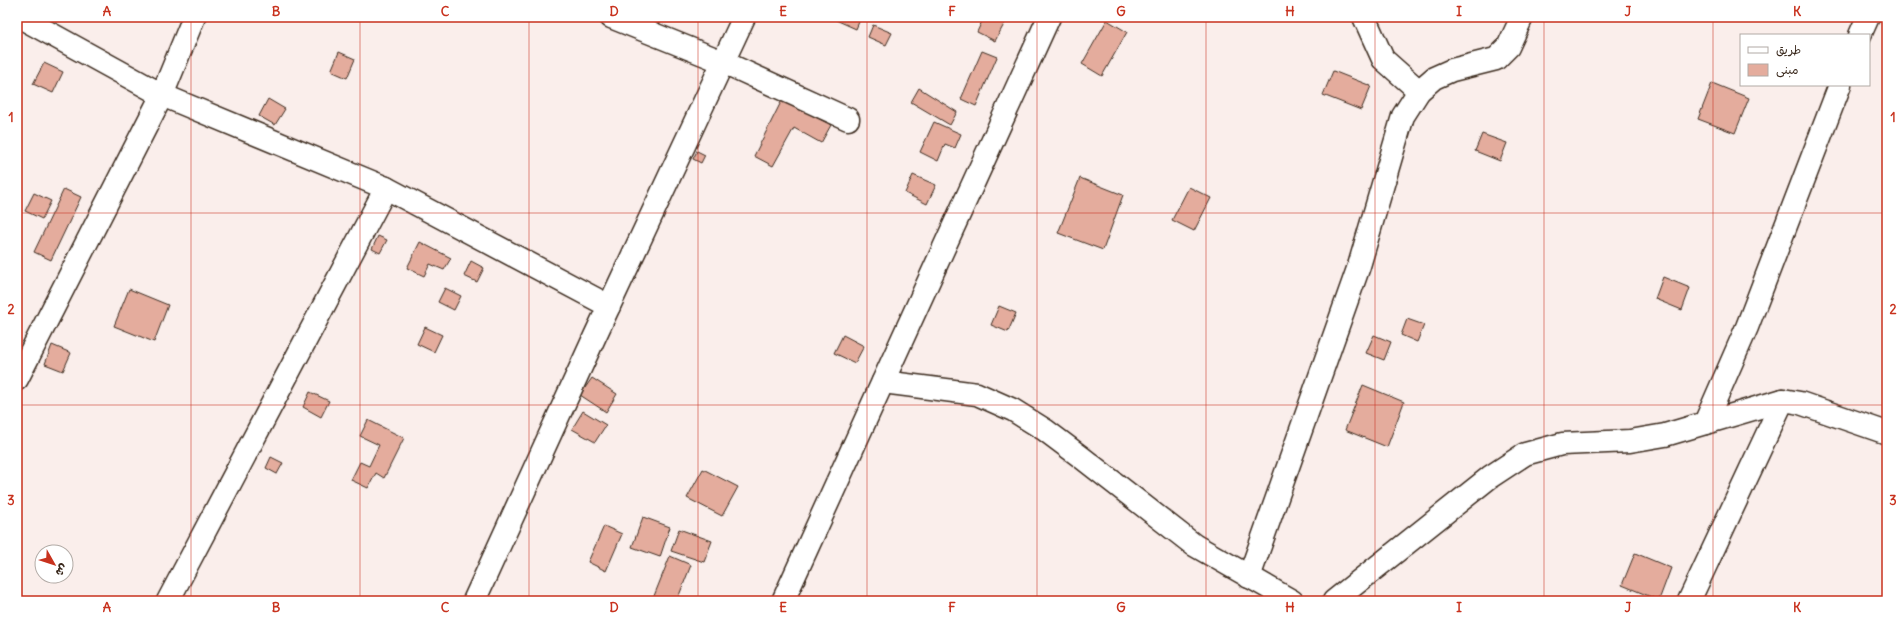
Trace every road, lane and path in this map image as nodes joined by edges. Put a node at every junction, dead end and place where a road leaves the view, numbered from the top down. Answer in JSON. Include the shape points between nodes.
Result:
{"nodes":[{"id":1,"x":20,"y":17,"type":"edge"},
{"id":2,"x":194,"y":17,"type":"edge"},
{"id":3,"x":611,"y":17,"type":"edge"},
{"id":4,"x":744,"y":17,"type":"edge"},
{"id":5,"x":1049,"y":17,"type":"edge"},
{"id":6,"x":1364,"y":17,"type":"edge"},
{"id":7,"x":1522,"y":17,"type":"edge"},
{"id":8,"x":1868,"y":17,"type":"edge"},
{"id":9,"x":1860,"y":34,"type":"edge"},
{"id":10,"x":723,"y":62,"type":"junction"},
{"id":11,"x":1840,"y":86,"type":"edge"},
{"id":12,"x":1419,"y":91,"type":"junction"},
{"id":13,"x":162,"y":95,"type":"junction"},
{"id":14,"x":848,"y":119,"type":"dead end"},
{"id":15,"x":386,"y":188,"type":"junction"},
{"id":16,"x":609,"y":306,"type":"junction"},
{"id":17,"x":17,"y":379,"type":"edge"},
{"id":18,"x":883,"y":382,"type":"junction"},
{"id":19,"x":1783,"y":400,"type":"junction"},
{"id":20,"x":1705,"y":423,"type":"junction"},
{"id":21,"x":1887,"y":433,"type":"edge"},
{"id":22,"x":1249,"y":577,"type":"junction"},
{"id":23,"x":168,"y":601,"type":"edge"},
{"id":24,"x":474,"y":601,"type":"edge"},
{"id":25,"x":784,"y":601,"type":"edge"},
{"id":26,"x":1292,"y":601,"type":"edge"},
{"id":27,"x":1334,"y":601,"type":"edge"},
{"id":28,"x":1689,"y":601,"type":"edge"}],
"edges":[{"from":1,"to":13,"type":"street"},
{"from":2,"to":13,"type":"street"},
{"from":3,"to":10,"type":"street"},
{"from":4,"to":10,"type":"street"},
{"from":5,"to":18,"type":"street"},
{"from":6,"to":12,"type":"street","via":[[1383,59]]},
{"from":7,"to":12,"type":"street","via":[[1508,47],[1496,59],[1452,70],[1434,78]]},
{"from":8,"to":9,"type":"street"},
{"from":10,"to":14,"type":"street"},
{"from":10,"to":16,"type":"street"},
{"from":11,"to":20,"type":"street","via":[[1747,326]]},
{"from":12,"to":22,"type":"street","via":[[1404,116],[1359,266]]},
{"from":13,"to":15,"type":"street"},
{"from":13,"to":17,"type":"street"},
{"from":15,"to":16,"type":"street"},
{"from":15,"to":23,"type":"street"},
{"from":16,"to":24,"type":"street"},
{"from":18,"to":22,"type":"street","via":[[977,394],[1013,410],[1081,456],[1194,545]]},
{"from":18,"to":25,"type":"street"},
{"from":19,"to":20,"type":"street"},
{"from":19,"to":21,"type":"street","via":[[1800,403]]},
{"from":19,"to":28,"type":"street"},
{"from":20,"to":27,"type":"street","via":[[1664,435],[1630,441],[1562,444],[1525,454],[1490,477]]},
{"from":22,"to":26,"type":"street"}]}
